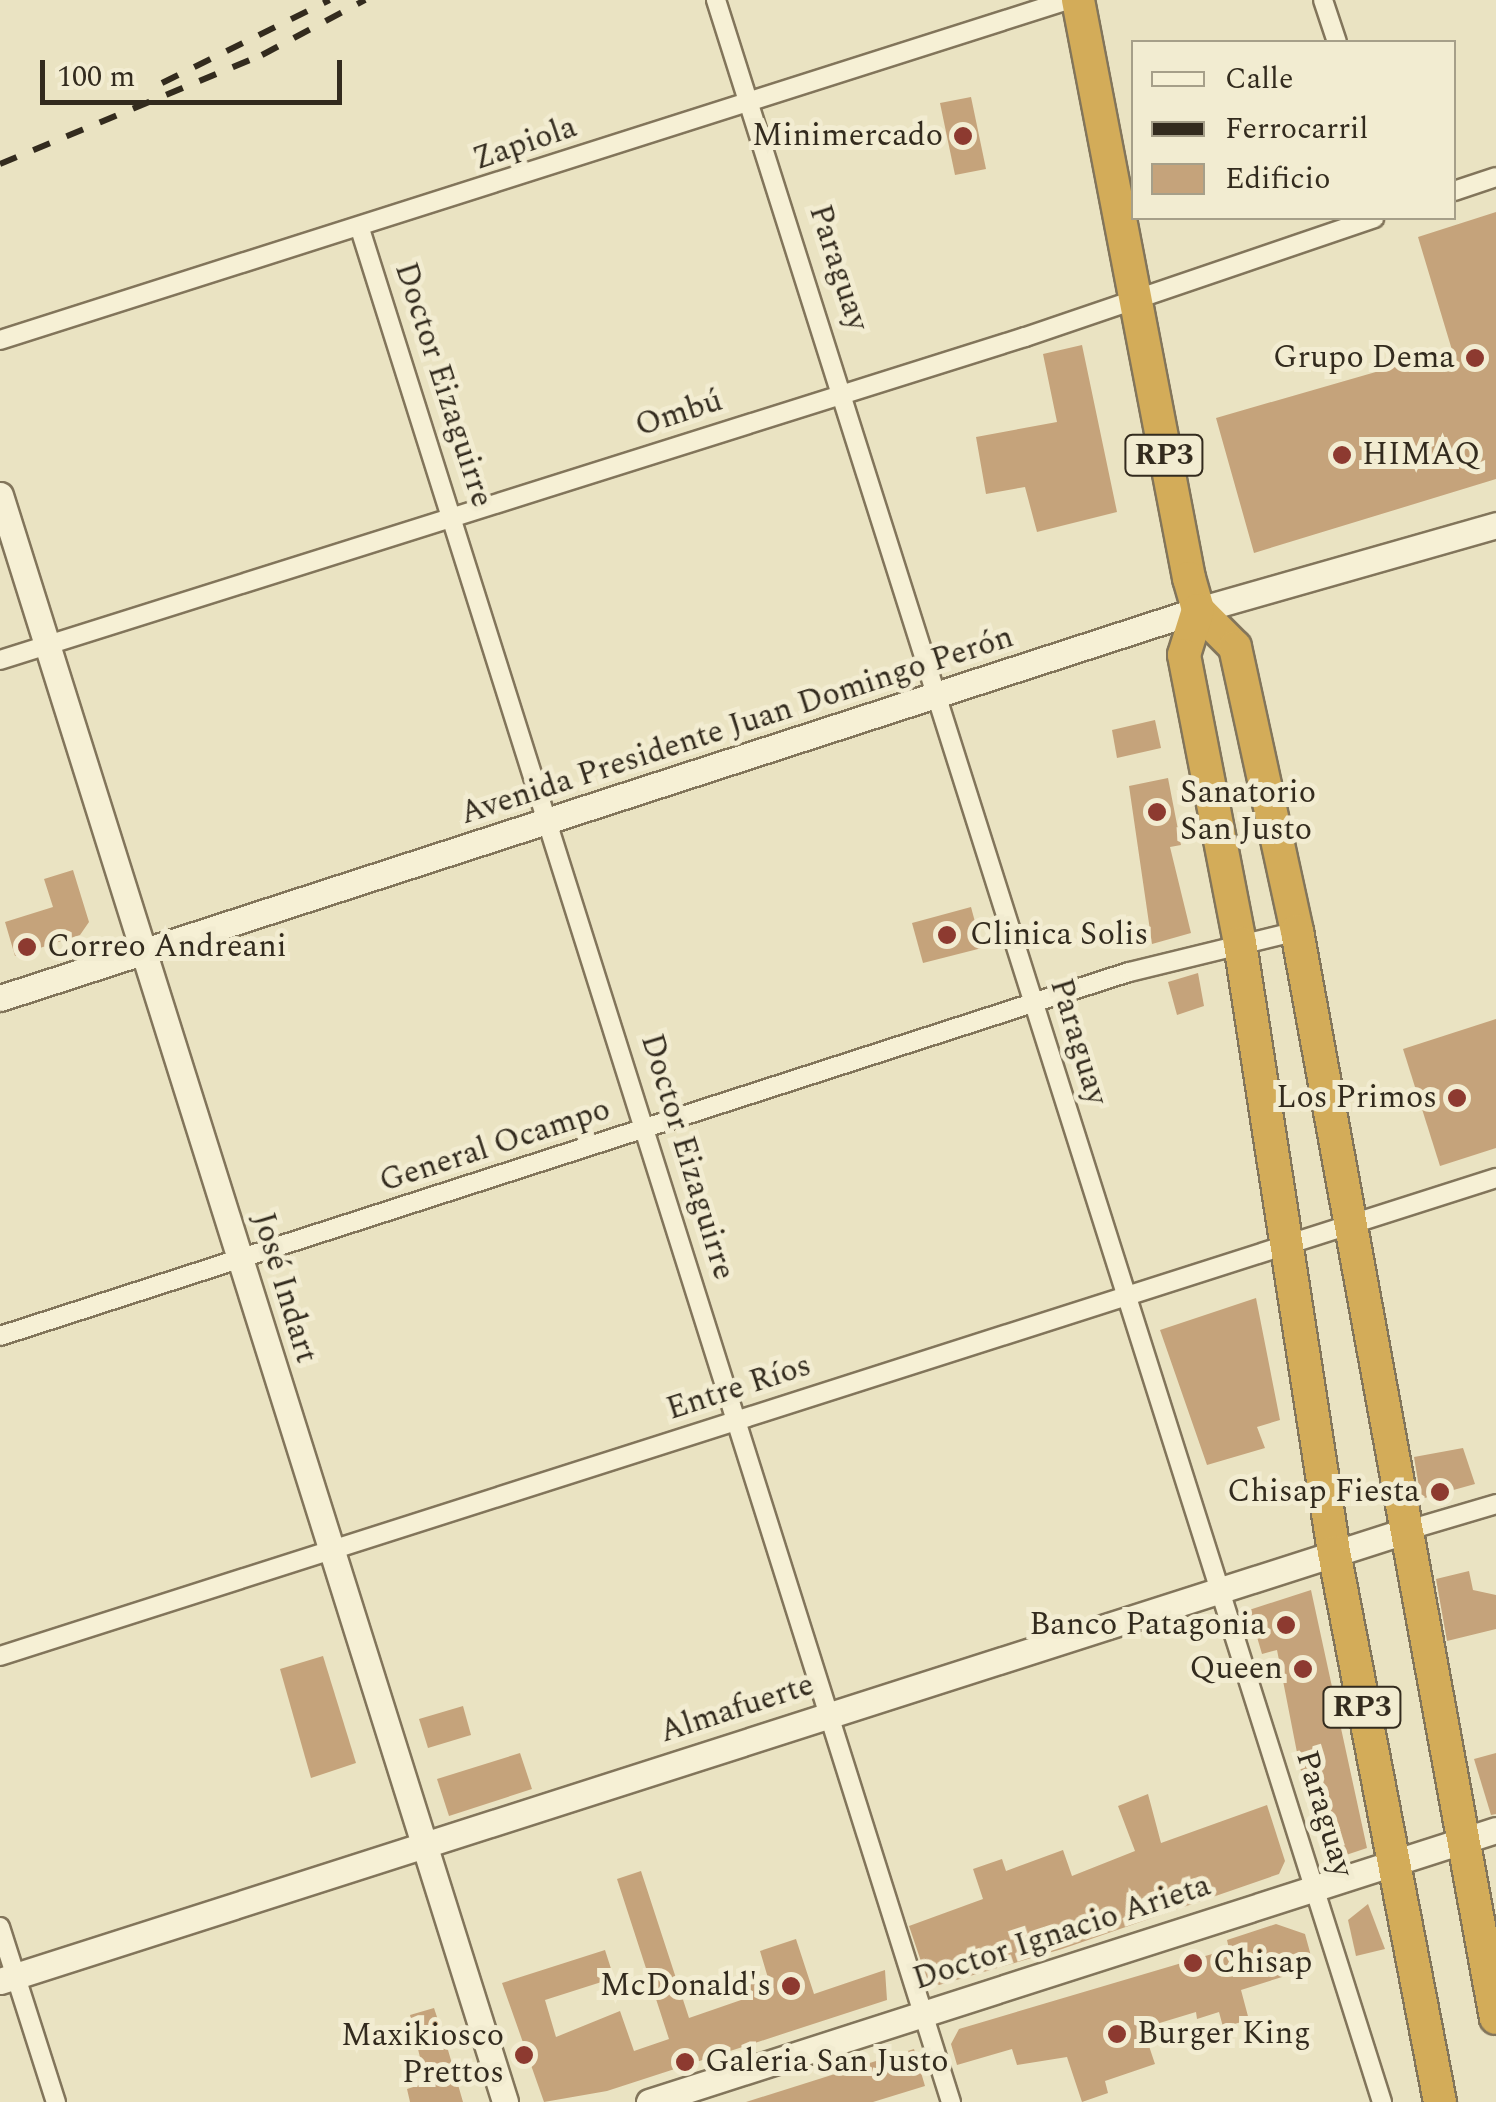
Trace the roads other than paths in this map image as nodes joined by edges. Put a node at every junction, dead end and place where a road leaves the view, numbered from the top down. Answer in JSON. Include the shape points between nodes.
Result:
{"nodes":[{"id":1,"x":716,"y":0,"type":"edge"},
{"id":2,"x":1068,"y":0,"type":"edge"},
{"id":3,"x":1078,"y":0,"type":"edge"},
{"id":4,"x":1323,"y":0,"type":"edge"},
{"id":5,"x":1336,"y":40,"type":"edge"},
{"id":6,"x":750,"y":97,"type":"junction"},
{"id":7,"x":1496,"y":177,"type":"edge"},
{"id":8,"x":1456,"y":190,"type":"edge"},
{"id":9,"x":1368,"y":220,"type":"edge"},
{"id":10,"x":361,"y":232,"type":"junction"},
{"id":11,"x":1132,"y":300,"type":"junction"},
{"id":12,"x":0,"y":340,"type":"edge"},
{"id":13,"x":846,"y":390,"type":"junction"},
{"id":14,"x":0,"y":495,"type":"edge"},
{"id":15,"x":456,"y":520,"type":"junction"},
{"id":16,"x":1496,"y":525,"type":"edge"},
{"id":17,"x":1198,"y":610,"type":"junction"},
{"id":18,"x":48,"y":645,"type":"junction"},
{"id":19,"x":0,"y":660,"type":"edge"},
{"id":20,"x":936,"y":695,"type":"junction"},
{"id":21,"x":552,"y":822,"type":"junction"},
{"id":22,"x":1297,"y":930,"type":"junction"},
{"id":23,"x":1240,"y":943,"type":"junction"},
{"id":24,"x":143,"y":952,"type":"junction"},
{"id":25,"x":0,"y":998,"type":"edge"},
{"id":26,"x":1035,"y":1003,"type":"junction"},
{"id":27,"x":647,"y":1129,"type":"junction"},
{"id":28,"x":1496,"y":1178,"type":"edge"},
{"id":29,"x":1350,"y":1221,"type":"junction"},
{"id":30,"x":1283,"y":1243,"type":"junction"},
{"id":31,"x":241,"y":1258,"type":"junction"},
{"id":32,"x":1126,"y":1295,"type":"junction"},
{"id":33,"x":0,"y":1336,"type":"edge"},
{"id":34,"x":736,"y":1421,"type":"junction"},
{"id":35,"x":1496,"y":1504,"type":"edge"},
{"id":36,"x":1404,"y":1531,"type":"junction"},
{"id":37,"x":332,"y":1549,"type":"junction"},
{"id":38,"x":1334,"y":1552,"type":"junction"},
{"id":39,"x":1222,"y":1588,"type":"junction"},
{"id":40,"x":0,"y":1656,"type":"edge"},
{"id":41,"x":830,"y":1714,"type":"junction"},
{"id":42,"x":1496,"y":1830,"type":"edge"},
{"id":43,"x":1459,"y":1841,"type":"junction"},
{"id":44,"x":425,"y":1844,"type":"junction"},
{"id":45,"x":1390,"y":1863,"type":"junction"},
{"id":46,"x":1314,"y":1885,"type":"junction"},
{"id":47,"x":0,"y":1927,"type":"edge"},
{"id":48,"x":8,"y":1978,"type":"edge"},
{"id":49,"x":921,"y":2012,"type":"junction"},
{"id":50,"x":1496,"y":2018,"type":"edge"},
{"id":51,"x":56,"y":2102,"type":"edge"},
{"id":52,"x":505,"y":2102,"type":"edge"},
{"id":53,"x":649,"y":2102,"type":"edge"},
{"id":54,"x":951,"y":2102,"type":"edge"},
{"id":55,"x":1382,"y":2102,"type":"edge"},
{"id":56,"x":1440,"y":2102,"type":"edge"}],
"edges":[{"from":1,"to":6,"type":"street","name":"Paraguay"},
{"from":2,"to":6,"type":"street","name":"Zapiola"},
{"from":3,"to":11,"type":"highway","number":"RP3"},
{"from":4,"to":5,"type":"street"},
{"from":6,"to":10,"type":"street","name":"Zapiola"},
{"from":6,"to":13,"type":"street","name":"Paraguay"},
{"from":7,"to":8,"type":"street"},
{"from":9,"to":11,"type":"street","name":"Ombú"},
{"from":10,"to":12,"type":"street","name":"Zapiola"},
{"from":10,"to":15,"type":"street","name":"Doctor Eizaguirre"},
{"from":11,"to":13,"type":"street","name":"Ombú"},
{"from":11,"to":17,"type":"highway","number":"RP3"},
{"from":13,"to":15,"type":"street","name":"Ombú"},
{"from":13,"to":20,"type":"street","name":"Paraguay"},
{"from":14,"to":18,"type":"street","name":"José Indart"},
{"from":15,"to":18,"type":"street","name":"Ombú"},
{"from":15,"to":21,"type":"street","name":"Doctor Eizaguirre"},
{"from":16,"to":17,"type":"street","name":"Avenida Presidente Juan Domingo Perón"},
{"from":17,"to":20,"type":"street","name":"Avenida Presidente Juan Domingo Perón"},
{"from":17,"to":22,"type":"highway","number":"RP3","via":[[1234,646]]},
{"from":17,"to":23,"type":"highway","number":"RP3","via":[[1184,655]]},
{"from":18,"to":19,"type":"street","name":"Ombú"},
{"from":18,"to":24,"type":"street","name":"José Indart"},
{"from":20,"to":21,"type":"street","name":"Avenida Presidente Juan Domingo Perón"},
{"from":20,"to":26,"type":"street","name":"Paraguay"},
{"from":21,"to":24,"type":"street","name":"Avenida Presidente Juan Domingo Perón"},
{"from":21,"to":27,"type":"street","name":"Doctor Eizaguirre"},
{"from":22,"to":23,"type":"street","name":"General Ocampo"},
{"from":22,"to":29,"type":"highway","number":"RP3"},
{"from":23,"to":26,"type":"street","name":"General Ocampo"},
{"from":23,"to":30,"type":"highway","number":"RP3"},
{"from":24,"to":25,"type":"street","name":"Avenida Presidente Juan Domingo Perón"},
{"from":24,"to":31,"type":"street","name":"José Indart"},
{"from":26,"to":27,"type":"street","name":"General Ocampo"},
{"from":26,"to":32,"type":"street","name":"Paraguay"},
{"from":27,"to":31,"type":"street","name":"General Ocampo"},
{"from":27,"to":34,"type":"street","name":"Doctor Eizaguirre"},
{"from":28,"to":29,"type":"street","name":"Entre Ríos"},
{"from":29,"to":30,"type":"street","name":"Entre Ríos"},
{"from":29,"to":36,"type":"highway","number":"RP3"},
{"from":30,"to":32,"type":"street","name":"Entre Ríos"},
{"from":30,"to":38,"type":"highway","number":"RP3"},
{"from":31,"to":33,"type":"street","name":"General Ocampo"},
{"from":31,"to":37,"type":"street","name":"José Indart"},
{"from":32,"to":34,"type":"street","name":"Entre Ríos"},
{"from":32,"to":39,"type":"street","name":"Paraguay"},
{"from":34,"to":37,"type":"street","name":"Entre Ríos"},
{"from":34,"to":41,"type":"street","name":"Doctor Eizaguirre"},
{"from":35,"to":36,"type":"street","name":"Almafuerte"},
{"from":36,"to":38,"type":"street","name":"Almafuerte"},
{"from":36,"to":43,"type":"highway","number":"RP3"},
{"from":37,"to":40,"type":"street","name":"Entre Ríos"},
{"from":37,"to":44,"type":"street","name":"José Indart"},
{"from":38,"to":39,"type":"street","name":"Almafuerte"},
{"from":38,"to":45,"type":"highway","number":"RP3"},
{"from":39,"to":41,"type":"street","name":"Almafuerte"},
{"from":39,"to":46,"type":"street","name":"Paraguay"},
{"from":41,"to":44,"type":"street","name":"Almafuerte"},
{"from":41,"to":49,"type":"street","name":"Doctor Eizaguirre"},
{"from":42,"to":43,"type":"street","name":"Doctor Ignacio Arieta"},
{"from":43,"to":45,"type":"street","name":"Doctor Ignacio Arieta"},
{"from":43,"to":50,"type":"highway","number":"RP3"},
{"from":44,"to":48,"type":"street","name":"Almafuerte"},
{"from":44,"to":52,"type":"street","name":"José Indart"},
{"from":45,"to":46,"type":"street","name":"Doctor Ignacio Arieta"},
{"from":45,"to":56,"type":"highway","number":"RP3"},
{"from":46,"to":49,"type":"street","name":"Doctor Ignacio Arieta"},
{"from":46,"to":55,"type":"street","name":"Paraguay"},
{"from":47,"to":48,"type":"street"},
{"from":48,"to":51,"type":"street"},
{"from":49,"to":53,"type":"street","name":"Doctor Ignacio Arieta"},
{"from":49,"to":54,"type":"street","name":"Doctor Eizaguirre"}]}
